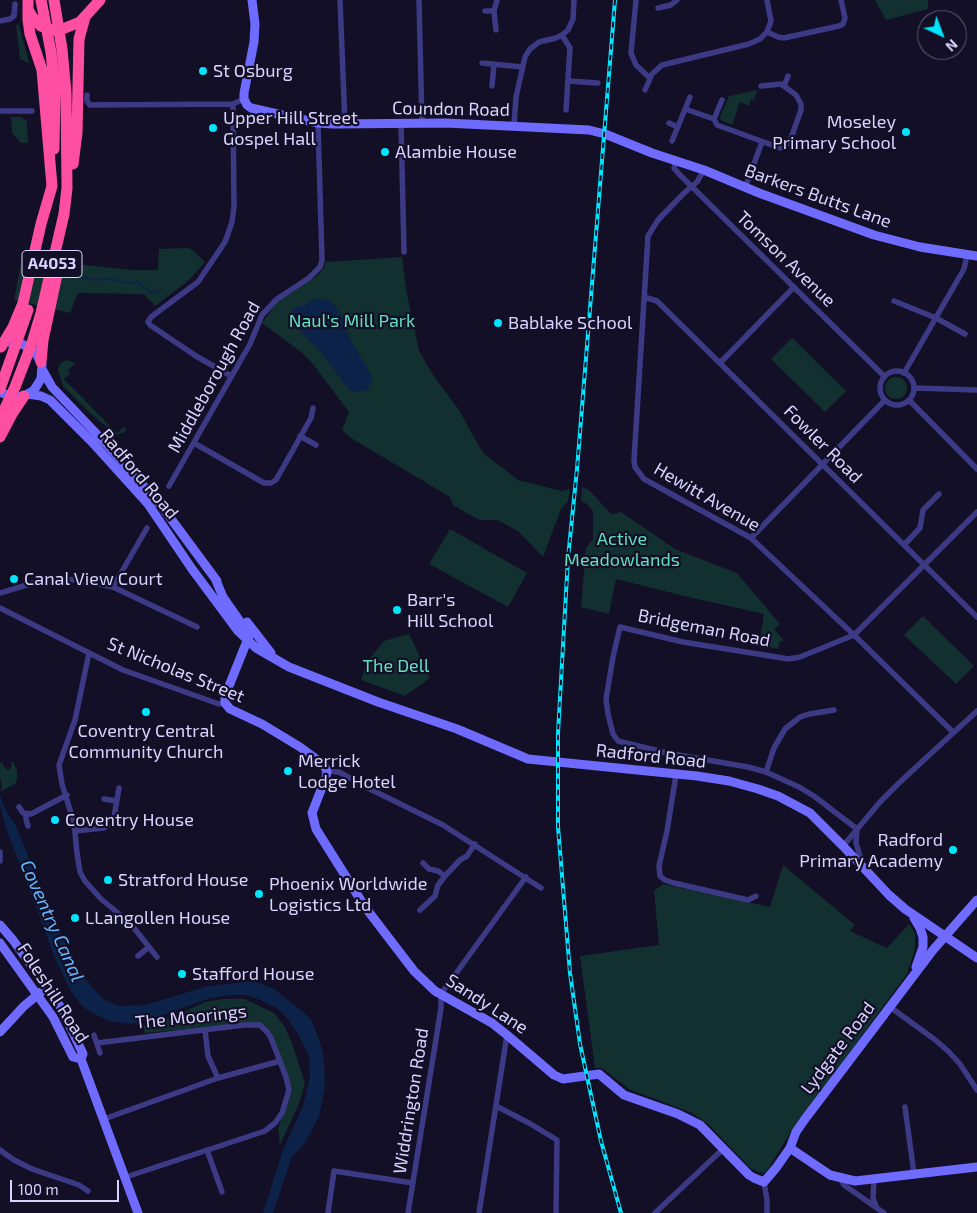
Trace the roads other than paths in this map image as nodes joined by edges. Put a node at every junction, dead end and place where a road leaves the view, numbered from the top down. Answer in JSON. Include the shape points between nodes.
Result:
{"nodes":[{"id":1,"x":54,"y":0,"type":"edge"},
{"id":2,"x":92,"y":0,"type":"edge"},
{"id":3,"x":100,"y":0,"type":"edge"},
{"id":4,"x":252,"y":0,"type":"edge"},
{"id":5,"x":340,"y":0,"type":"edge"},
{"id":6,"x":419,"y":0,"type":"edge"},
{"id":7,"x":496,"y":0,"type":"edge"},
{"id":8,"x":574,"y":0,"type":"edge"},
{"id":9,"x":636,"y":0,"type":"edge"},
{"id":10,"x":677,"y":0,"type":"edge"},
{"id":11,"x":767,"y":0,"type":"edge"},
{"id":12,"x":841,"y":0,"type":"edge"},
{"id":13,"x":28,"y":3,"type":"edge"},
{"id":14,"x":42,"y":3,"type":"edge"},
{"id":15,"x":15,"y":4,"type":"dead end"},
{"id":16,"x":658,"y":8,"type":"dead end"},
{"id":17,"x":485,"y":11,"type":"dead end"},
{"id":18,"x":494,"y":11,"type":"junction"},
{"id":19,"x":87,"y":14,"type":"junction"},
{"id":20,"x":0,"y":21,"type":"edge"},
{"id":21,"x":496,"y":30,"type":"dead end"},
{"id":22,"x":767,"y":32,"type":"junction"},
{"id":23,"x":562,"y":35,"type":"junction"},
{"id":24,"x":482,"y":63,"type":"dead end"},
{"id":25,"x":494,"y":64,"type":"junction"},
{"id":26,"x":522,"y":66,"type":"junction"},
{"id":27,"x":788,"y":76,"type":"dead end"},
{"id":28,"x":650,"y":78,"type":"junction"},
{"id":29,"x":568,"y":81,"type":"junction"},
{"id":30,"x":598,"y":83,"type":"dead end"},
{"id":31,"x":492,"y":86,"type":"dead end"},
{"id":32,"x":761,"y":86,"type":"dead end"},
{"id":33,"x":784,"y":86,"type":"junction"},
{"id":34,"x":645,"y":90,"type":"dead end"},
{"id":35,"x":86,"y":96,"type":"dead end"},
{"id":36,"x":690,"y":97,"type":"dead end"},
{"id":37,"x":722,"y":100,"type":"dead end"},
{"id":38,"x":245,"y":102,"type":"junction"},
{"id":39,"x":234,"y":104,"type":"junction"},
{"id":40,"x":684,"y":109,"type":"junction"},
{"id":41,"x":566,"y":110,"type":"dead end"},
{"id":42,"x":0,"y":111,"type":"edge"},
{"id":43,"x":32,"y":111,"type":"dead end"},
{"id":44,"x":714,"y":119,"type":"junction"},
{"id":45,"x":318,"y":123,"type":"junction"},
{"id":46,"x":401,"y":123,"type":"junction"},
{"id":47,"x":422,"y":123,"type":"junction"},
{"id":48,"x":669,"y":123,"type":"dead end"},
{"id":49,"x":345,"y":124,"type":"junction"},
{"id":50,"x":514,"y":126,"type":"junction"},
{"id":51,"x":678,"y":127,"type":"junction"},
{"id":52,"x":61,"y":133,"type":"junction"},
{"id":53,"x":672,"y":141,"type":"dead end"},
{"id":54,"x":762,"y":142,"type":"junction"},
{"id":55,"x":652,"y":153,"type":"joint"},
{"id":56,"x":676,"y":160,"type":"junction"},
{"id":57,"x":704,"y":170,"type":"junction"},
{"id":58,"x":691,"y":186,"type":"junction"},
{"id":59,"x":745,"y":188,"type":"junction"},
{"id":60,"x":51,"y":190,"type":"junction"},
{"id":61,"x":64,"y":214,"type":"junction"},
{"id":62,"x":404,"y":252,"type":"dead end"},
{"id":63,"x":974,"y":257,"type":"edge"},
{"id":64,"x":794,"y":287,"type":"junction"},
{"id":65,"x":644,"y":297,"type":"junction"},
{"id":66,"x":894,"y":301,"type":"dead end"},
{"id":67,"x":936,"y":318,"type":"junction"},
{"id":68,"x":965,"y":334,"type":"dead end"},
{"id":69,"x":0,"y":348,"type":"edge"},
{"id":70,"x":720,"y":362,"type":"junction"},
{"id":71,"x":42,"y":365,"type":"junction"},
{"id":72,"x":904,"y":373,"type":"junction"},
{"id":73,"x":231,"y":376,"type":"junction"},
{"id":74,"x":884,"y":376,"type":"junction"},
{"id":75,"x":914,"y":388,"type":"junction"},
{"id":76,"x":0,"y":390,"type":"edge"},
{"id":77,"x":977,"y":390,"type":"edge"},
{"id":78,"x":26,"y":395,"type":"junction"},
{"id":79,"x":884,"y":400,"type":"junction"},
{"id":80,"x":909,"y":400,"type":"junction"},
{"id":81,"x":314,"y":408,"type":"dead end"},
{"id":82,"x":0,"y":419,"type":"edge"},
{"id":83,"x":300,"y":436,"type":"junction"},
{"id":84,"x":0,"y":438,"type":"edge"},
{"id":85,"x":194,"y":442,"type":"junction"},
{"id":86,"x":316,"y":445,"type":"dead end"},
{"id":87,"x":822,"y":464,"type":"junction"},
{"id":88,"x":977,"y":469,"type":"edge"},
{"id":89,"x":169,"y":486,"type":"dead end"},
{"id":90,"x":939,"y":494,"type":"dead end"},
{"id":91,"x":977,"y":512,"type":"edge"},
{"id":92,"x":147,"y":528,"type":"dead end"},
{"id":93,"x":751,"y":538,"type":"junction"},
{"id":94,"x":904,"y":545,"type":"junction"},
{"id":95,"x":924,"y":565,"type":"junction"},
{"id":96,"x":215,"y":578,"type":"junction"},
{"id":97,"x":113,"y":587,"type":"junction"},
{"id":98,"x":0,"y":593,"type":"edge"},
{"id":99,"x":0,"y":608,"type":"edge"},
{"id":100,"x":977,"y":618,"type":"edge"},
{"id":101,"x":197,"y":627,"type":"dead end"},
{"id":102,"x":854,"y":635,"type":"junction"},
{"id":103,"x":247,"y":640,"type":"junction"},
{"id":104,"x":88,"y":653,"type":"junction"},
{"id":105,"x":278,"y":660,"type":"junction"},
{"id":106,"x":225,"y":704,"type":"junction"},
{"id":107,"x":834,"y":710,"type":"dead end"},
{"id":108,"x":977,"y":711,"type":"edge"},
{"id":109,"x":954,"y":732,"type":"junction"},
{"id":110,"x":327,"y":771,"type":"junction"},
{"id":111,"x":766,"y":772,"type":"junction"},
{"id":112,"x":676,"y":775,"type":"junction"},
{"id":113,"x":119,"y":788,"type":"dead end"},
{"id":114,"x":66,"y":796,"type":"junction"},
{"id":115,"x":104,"y":799,"type":"dead end"},
{"id":116,"x":117,"y":801,"type":"junction"},
{"id":117,"x":19,"y":807,"type":"dead end"},
{"id":118,"x":26,"y":814,"type":"junction"},
{"id":119,"x":28,"y":826,"type":"dead end"},
{"id":120,"x":857,"y":829,"type":"junction"},
{"id":121,"x":75,"y":831,"type":"junction"},
{"id":122,"x":476,"y":844,"type":"junction"},
{"id":123,"x":843,"y":846,"type":"junction"},
{"id":124,"x":0,"y":852,"type":"edge"},
{"id":125,"x":0,"y":861,"type":"edge"},
{"id":126,"x":423,"y":863,"type":"dead end"},
{"id":127,"x":863,"y":868,"type":"junction"},
{"id":128,"x":445,"y":876,"type":"junction"},
{"id":129,"x":526,"y":877,"type":"junction"},
{"id":130,"x":541,"y":888,"type":"dead end"},
{"id":131,"x":756,"y":896,"type":"dead end"},
{"id":132,"x":977,"y":900,"type":"edge"},
{"id":133,"x":905,"y":909,"type":"junction"},
{"id":134,"x":420,"y":910,"type":"dead end"},
{"id":135,"x":0,"y":925,"type":"edge"},
{"id":136,"x":944,"y":937,"type":"junction"},
{"id":137,"x":0,"y":943,"type":"edge"},
{"id":138,"x":149,"y":947,"type":"junction"},
{"id":139,"x":138,"y":956,"type":"dead end"},
{"id":140,"x":157,"y":957,"type":"dead end"},
{"id":141,"x":977,"y":958,"type":"edge"},
{"id":142,"x":912,"y":977,"type":"junction"},
{"id":143,"x":47,"y":988,"type":"junction"},
{"id":144,"x":441,"y":994,"type":"junction"},
{"id":145,"x":37,"y":995,"type":"junction"},
{"id":146,"x":890,"y":1007,"type":"junction"},
{"id":147,"x":205,"y":1030,"type":"junction"},
{"id":148,"x":0,"y":1032,"type":"edge"},
{"id":149,"x":94,"y":1035,"type":"dead end"},
{"id":150,"x":507,"y":1035,"type":"junction"},
{"id":151,"x":97,"y":1043,"type":"junction"},
{"id":152,"x":100,"y":1053,"type":"dead end"},
{"id":153,"x":80,"y":1059,"type":"junction"},
{"id":154,"x":280,"y":1061,"type":"junction"},
{"id":155,"x":218,"y":1078,"type":"junction"},
{"id":156,"x":976,"y":1086,"type":"edge"},
{"id":157,"x":496,"y":1106,"type":"junction"},
{"id":158,"x":905,"y":1107,"type":"dead end"},
{"id":159,"x":104,"y":1118,"type":"junction"},
{"id":160,"x":724,"y":1148,"type":"junction"},
{"id":161,"x":790,"y":1148,"type":"junction"},
{"id":162,"x":0,"y":1150,"type":"edge"},
{"id":163,"x":207,"y":1150,"type":"junction"},
{"id":164,"x":977,"y":1167,"type":"edge"},
{"id":165,"x":914,"y":1174,"type":"junction"},
{"id":166,"x":126,"y":1177,"type":"junction"},
{"id":167,"x":840,"y":1178,"type":"junction"},
{"id":168,"x":874,"y":1179,"type":"junction"},
{"id":169,"x":764,"y":1182,"type":"junction"},
{"id":170,"x":413,"y":1183,"type":"junction"},
{"id":171,"x":88,"y":1191,"type":"dead end"},
{"id":172,"x":222,"y":1192,"type":"dead end"},
{"id":173,"x":879,"y":1209,"type":"junction"},
{"id":174,"x":138,"y":1213,"type":"edge"},
{"id":175,"x":328,"y":1213,"type":"edge"},
{"id":176,"x":408,"y":1213,"type":"edge"},
{"id":177,"x":479,"y":1213,"type":"edge"},
{"id":178,"x":556,"y":1213,"type":"edge"},
{"id":179,"x":656,"y":1213,"type":"edge"},
{"id":180,"x":767,"y":1213,"type":"edge"},
{"id":181,"x":884,"y":1213,"type":"edge"}],
"edges":[{"from":1,"to":52,"type":"highway","number":"A4053","via":[[66,92]]},
{"from":2,"to":19,"type":"highway"},
{"from":3,"to":19,"type":"highway"},
{"from":4,"to":38,"type":"street","via":[[254,42]]},
{"from":5,"to":49,"type":"street"},
{"from":6,"to":47,"type":"street"},
{"from":7,"to":18,"type":"street"},
{"from":8,"to":23,"type":"street","via":[[573,19]]},
{"from":9,"to":28,"type":"street","via":[[631,53],[636,65]]},
{"from":10,"to":16,"type":"street"},
{"from":11,"to":22,"type":"street","via":[[771,21]]},
{"from":12,"to":22,"type":"street","via":[[845,18],[839,26],[784,38]]},
{"from":13,"to":19,"type":"highway","via":[[33,18],[52,30],[76,25]]},
{"from":13,"to":52,"type":"highway","via":[[30,34]]},
{"from":14,"to":52,"type":"highway","number":"A4053"},
{"from":15,"to":20,"type":"street","via":[[14,16]]},
{"from":17,"to":18,"type":"street"},
{"from":18,"to":21,"type":"street"},
{"from":19,"to":52,"type":"highway"},
{"from":22,"to":28,"type":"street","via":[[749,44],[662,65]]},
{"from":23,"to":26,"type":"street","via":[[535,45]]},
{"from":23,"to":29,"type":"street","via":[[570,48]]},
{"from":24,"to":25,"type":"street"},
{"from":25,"to":26,"type":"street"},
{"from":25,"to":31,"type":"street"},
{"from":26,"to":50,"type":"street"},
{"from":27,"to":33,"type":"street"},
{"from":28,"to":34,"type":"street"},
{"from":29,"to":30,"type":"street"},
{"from":29,"to":41,"type":"street"},
{"from":32,"to":33,"type":"street"},
{"from":33,"to":54,"type":"street","via":[[802,104],[790,141],[780,148]]},
{"from":35,"to":39,"type":"street","via":[[90,105]]},
{"from":36,"to":40,"type":"street"},
{"from":37,"to":44,"type":"street"},
{"from":38,"to":39,"type":"street"},
{"from":38,"to":45,"type":"street","name":"Coundon Road","via":[[256,110]]},
{"from":39,"to":73,"type":"street","via":[[234,207],[225,242],[198,282],[148,320],[150,325]]},
{"from":40,"to":44,"type":"street"},
{"from":40,"to":51,"type":"street"},
{"from":42,"to":43,"type":"street"},
{"from":44,"to":54,"type":"street","via":[[717,125]]},
{"from":45,"to":49,"type":"street","name":"Coundon Road"},
{"from":45,"to":73,"type":"street","name":"Middleborough Road","via":[[320,267],[267,308]]},
{"from":46,"to":47,"type":"street","name":"Coundon Road"},
{"from":46,"to":49,"type":"street","name":"Coundon Road"},
{"from":46,"to":62,"type":"street"},
{"from":47,"to":50,"type":"street","name":"Coundon Road"},
{"from":48,"to":51,"type":"street"},
{"from":50,"to":55,"type":"street","name":"Coundon Road","via":[[589,130]]},
{"from":51,"to":53,"type":"street"},
{"from":52,"to":60,"type":"highway","number":"A4053"},
{"from":52,"to":61,"type":"highway","number":"A4053","via":[[75,156]]},
{"from":54,"to":59,"type":"street"},
{"from":55,"to":56,"type":"street","name":"Barkers Butts Lane"},
{"from":56,"to":57,"type":"street","name":"Barkers Butts Lane"},
{"from":56,"to":58,"type":"street","name":"Tomson Avenue","via":[[674,168]]},
{"from":57,"to":58,"type":"street","name":"Hewitt Avenue"},
{"from":57,"to":59,"type":"street","name":"Barkers Butts Lane"},
{"from":58,"to":64,"type":"street","name":"Tomson Avenue"},
{"from":58,"to":65,"type":"street","name":"Hewitt Avenue","via":[[658,220],[648,236]]},
{"from":59,"to":63,"type":"street","name":"Barkers Butts Lane","via":[[874,235]]},
{"from":60,"to":69,"type":"highway","via":[[20,309],[14,327]]},
{"from":60,"to":76,"type":"highway","number":"A4053","via":[[38,279]]},
{"from":61,"to":71,"type":"highway","via":[[64,240],[43,340]]},
{"from":61,"to":82,"type":"highway","number":"A4053","via":[[32,343]]},
{"from":63,"to":67,"type":"street"},
{"from":64,"to":70,"type":"street"},
{"from":64,"to":74,"type":"street","name":"Tomson Avenue"},
{"from":65,"to":70,"type":"street","name":"Fowler Road","via":[[657,301]]},
{"from":65,"to":93,"type":"street","name":"Hewitt Avenue","via":[[635,467],[644,479]]},
{"from":66,"to":67,"type":"street"},
{"from":67,"to":68,"type":"street"},
{"from":67,"to":72,"type":"street"},
{"from":69,"to":71,"type":"street","name":"Radford Road","via":[[22,344],[34,351]]},
{"from":70,"to":87,"type":"street","name":"Fowler Road"},
{"from":71,"to":78,"type":"street","via":[[37,386]]},
{"from":71,"to":96,"type":"street","name":"Radford Road","via":[[52,387],[163,508]]},
{"from":72,"to":74,"type":"street","via":[[893,372]]},
{"from":72,"to":75,"type":"street"},
{"from":73,"to":85,"type":"street","name":"Middleborough Road"},
{"from":74,"to":79,"type":"street","via":[[880,388]]},
{"from":75,"to":77,"type":"street"},
{"from":75,"to":80,"type":"street"},
{"from":76,"to":78,"type":"street","name":"Radford Road","via":[[12,397]]},
{"from":78,"to":84,"type":"highway"},
{"from":78,"to":103,"type":"street","name":"Radford Road","via":[[44,397],[58,407],[130,483]]},
{"from":79,"to":80,"type":"street","via":[[898,405]]},
{"from":79,"to":87,"type":"street"},
{"from":80,"to":88,"type":"street"},
{"from":81,"to":83,"type":"street"},
{"from":83,"to":85,"type":"street","via":[[276,480],[269,484]]},
{"from":83,"to":86,"type":"street"},
{"from":85,"to":89,"type":"street","name":"Middleborough Road"},
{"from":87,"to":93,"type":"street"},
{"from":87,"to":94,"type":"street","name":"Fowler Road"},
{"from":90,"to":94,"type":"street","via":[[924,510],[920,528]]},
{"from":91,"to":95,"type":"street"},
{"from":92,"to":97,"type":"street"},
{"from":93,"to":102,"type":"street","name":"Hewitt Avenue"},
{"from":94,"to":95,"type":"street","name":"Fowler Road"},
{"from":95,"to":100,"type":"street","name":"Fowler Road"},
{"from":95,"to":102,"type":"street"},
{"from":96,"to":103,"type":"street","name":"Radford Road","via":[[223,597],[246,630]]},
{"from":96,"to":105,"type":"street","name":"Radford Road"},
{"from":97,"to":98,"type":"street","via":[[57,579]]},
{"from":97,"to":101,"type":"street"},
{"from":99,"to":104,"type":"street","name":"St Nicholas Street"},
{"from":102,"to":109,"type":"street","name":"Hewitt Avenue"},
{"from":102,"to":111,"type":"street","name":"Bridgeman Road","via":[[804,656],[789,658],[683,642],[620,627],[606,700],[613,734],[618,742]]},
{"from":103,"to":105,"type":"street","name":"Radford Road"},
{"from":103,"to":106,"type":"street","via":[[225,696]]},
{"from":104,"to":106,"type":"street","name":"St Nicholas Street","via":[[132,674]]},
{"from":104,"to":114,"type":"street","via":[[76,720],[60,760]]},
{"from":105,"to":112,"type":"street","name":"Radford Road","via":[[289,668],[457,729],[528,760]]},
{"from":106,"to":110,"type":"street","name":"St Nicholas Street","via":[[300,747],[323,764]]},
{"from":107,"to":111,"type":"street","via":[[800,717],[785,729]]},
{"from":108,"to":109,"type":"street"},
{"from":109,"to":120,"type":"street","via":[[900,782]]},
{"from":110,"to":122,"type":"street","name":"St Nicholas Street","via":[[339,772]]},
{"from":110,"to":144,"type":"street","name":"Sandy Lane","via":[[312,813],[316,828],[366,908],[414,971]]},
{"from":111,"to":120,"type":"street","name":"Bridgeman Road","via":[[814,796]]},
{"from":112,"to":123,"type":"street","name":"Radford Road","via":[[729,781],[778,796],[810,813]]},
{"from":112,"to":131,"type":"street","via":[[660,876],[674,883],[748,900]]},
{"from":113,"to":116,"type":"street"},
{"from":114,"to":118,"type":"street"},
{"from":114,"to":121,"type":"street"},
{"from":115,"to":116,"type":"street"},
{"from":116,"to":121,"type":"street","via":[[113,820],[106,827]]},
{"from":117,"to":118,"type":"street"},
{"from":118,"to":119,"type":"street"},
{"from":120,"to":123,"type":"street"},
{"from":120,"to":127,"type":"street","via":[[856,843]]},
{"from":121,"to":138,"type":"street","via":[[80,872],[107,905],[130,922]]},
{"from":122,"to":128,"type":"street"},
{"from":122,"to":129,"type":"street","name":"St Nicholas Street"},
{"from":123,"to":127,"type":"street","name":"Radford Road"},
{"from":124,"to":125,"type":"street"},
{"from":126,"to":128,"type":"street","via":[[428,869]]},
{"from":127,"to":133,"type":"street","name":"Radford Road"},
{"from":128,"to":134,"type":"street","via":[[435,896]]},
{"from":129,"to":130,"type":"street","name":"St Nicholas Street"},
{"from":129,"to":144,"type":"street"},
{"from":132,"to":136,"type":"street","name":"Lydgate Road"},
{"from":133,"to":136,"type":"street","name":"Radford Road"},
{"from":133,"to":142,"type":"street","via":[[916,921],[923,937],[923,947]]},
{"from":135,"to":143,"type":"street","name":"Foleshill Road"},
{"from":136,"to":141,"type":"street","name":"Radford Road"},
{"from":136,"to":142,"type":"street","name":"Lydgate Road"},
{"from":137,"to":145,"type":"street","name":"Foleshill Road"},
{"from":138,"to":139,"type":"street"},
{"from":138,"to":140,"type":"street"},
{"from":142,"to":146,"type":"street","name":"Lydgate Road"},
{"from":143,"to":145,"type":"street"},
{"from":143,"to":153,"type":"street","name":"Foleshill Road","via":[[62,1009],[83,1054]]},
{"from":144,"to":150,"type":"street","name":"Sandy Lane"},
{"from":144,"to":170,"type":"street","name":"Widdrington Road"},
{"from":145,"to":148,"type":"street"},
{"from":145,"to":153,"type":"street","name":"Foleshill Road","via":[[58,1026],[73,1057]]},
{"from":146,"to":156,"type":"street","via":[[948,1051]]},
{"from":146,"to":161,"type":"street","name":"Lydgate Road","via":[[805,1119]]},
{"from":147,"to":151,"type":"street","name":"The Moorings"},
{"from":147,"to":154,"type":"street","name":"The Moorings","via":[[260,1025],[268,1033]]},
{"from":147,"to":155,"type":"street","via":[[208,1056]]},
{"from":149,"to":151,"type":"street"},
{"from":150,"to":157,"type":"street"},
{"from":150,"to":160,"type":"street","name":"Sandy Lane","via":[[554,1075],[574,1078],[599,1074],[624,1095],[700,1125]]},
{"from":151,"to":152,"type":"street"},
{"from":153,"to":159,"type":"street","name":"Foleshill Road"},
{"from":154,"to":155,"type":"street"},
{"from":154,"to":163,"type":"street","name":"The Moorings","via":[[289,1090],[282,1113],[275,1123],[265,1131]]},
{"from":155,"to":159,"type":"street"},
{"from":157,"to":177,"type":"street"},
{"from":157,"to":178,"type":"street","via":[[557,1140]]},
{"from":158,"to":165,"type":"street"},
{"from":159,"to":166,"type":"street","name":"Foleshill Road"},
{"from":160,"to":169,"type":"street","name":"Sandy Lane","via":[[749,1175]]},
{"from":160,"to":179,"type":"street"},
{"from":161,"to":167,"type":"street","via":[[830,1175]]},
{"from":161,"to":169,"type":"street","name":"Lydgate Road"},
{"from":162,"to":171,"type":"street","via":[[32,1170]]},
{"from":163,"to":166,"type":"street","name":"The Moorings"},
{"from":163,"to":172,"type":"street"},
{"from":164,"to":165,"type":"street"},
{"from":165,"to":168,"type":"street"},
{"from":166,"to":174,"type":"street","name":"Foleshill Road"},
{"from":167,"to":168,"type":"street","via":[[855,1181]]},
{"from":167,"to":173,"type":"street","via":[[844,1185]]},
{"from":168,"to":173,"type":"street","via":[[874,1204]]},
{"from":169,"to":180,"type":"street"},
{"from":170,"to":175,"type":"street","via":[[334,1171]]},
{"from":170,"to":176,"type":"street","name":"Widdrington Road"},
{"from":173,"to":181,"type":"street"}]}
